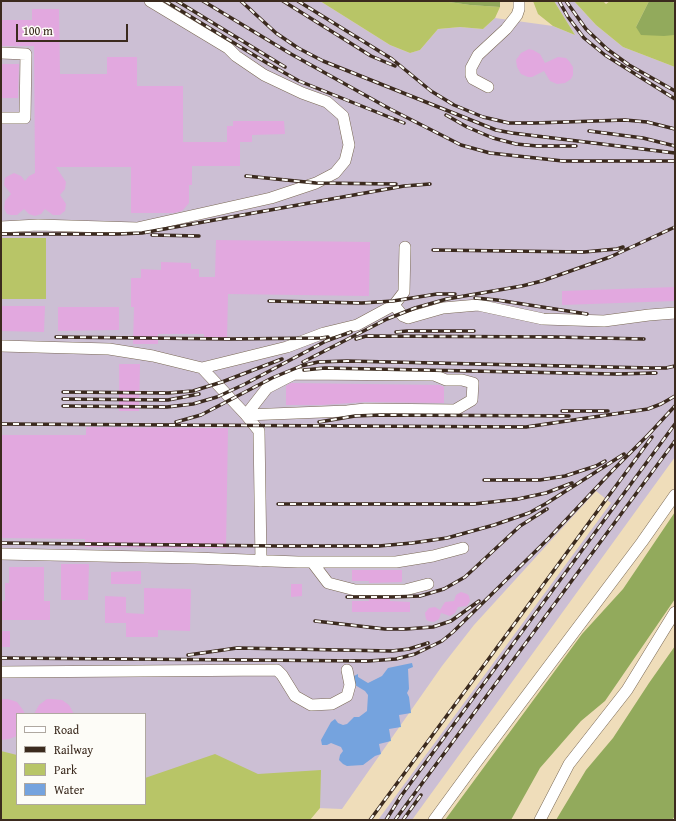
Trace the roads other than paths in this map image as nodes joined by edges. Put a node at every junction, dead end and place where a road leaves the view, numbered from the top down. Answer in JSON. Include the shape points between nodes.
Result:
{"nodes":[{"id":1,"x":150,"y":1,"type":"edge"},
{"id":2,"x":519,"y":1,"type":"edge"},
{"id":3,"x":1,"y":53,"type":"edge"},
{"id":4,"x":488,"y":87,"type":"dead end"},
{"id":5,"x":1,"y":118,"type":"edge"},
{"id":6,"x":1,"y":227,"type":"edge"},
{"id":7,"x":405,"y":247,"type":"dead end"},
{"id":8,"x":394,"y":305,"type":"junction"},
{"id":9,"x":675,"y":313,"type":"edge"},
{"id":10,"x":1,"y":346,"type":"edge"},
{"id":11,"x":202,"y":368,"type":"junction"},
{"id":12,"x":246,"y":416,"type":"junction"},
{"id":13,"x":675,"y":495,"type":"edge"},
{"id":14,"x":463,"y":548,"type":"dead end"},
{"id":15,"x":1,"y":554,"type":"edge"},
{"id":16,"x":261,"y":560,"type":"junction"},
{"id":17,"x":312,"y":562,"type":"junction"},
{"id":18,"x":428,"y":584,"type":"dead end"},
{"id":19,"x":675,"y":612,"type":"edge"},
{"id":20,"x":347,"y":670,"type":"dead end"},
{"id":21,"x":1,"y":672,"type":"edge"},
{"id":22,"x":434,"y":820,"type":"edge"},
{"id":23,"x":540,"y":820,"type":"edge"}],
"edges":[{"from":1,"to":6,"type":"lane","via":[[228,48],[264,76],[302,94],[327,102],[343,116],[349,145],[345,161],[335,173],[316,183],[271,198],[138,228],[38,225]]},
{"from":2,"to":4,"type":"lane","via":[[518,15],[478,55],[471,68],[470,75],[473,79]]},
{"from":3,"to":5,"type":"lane","via":[[26,54],[25,118]]},
{"from":7,"to":8,"type":"lane","via":[[404,292]]},
{"from":8,"to":9,"type":"lane","via":[[408,318],[443,308],[478,305],[543,319],[604,321]]},
{"from":8,"to":11,"type":"lane","via":[[357,325],[324,333],[287,348]]},
{"from":10,"to":11,"type":"lane","via":[[109,349]]},
{"from":11,"to":12,"type":"lane"},
{"from":12,"to":12,"type":"lane","via":[[365,409],[455,410],[472,400],[473,383],[446,380],[434,375],[294,374],[267,388]]},
{"from":12,"to":16,"type":"lane","via":[[259,431]]},
{"from":13,"to":22,"type":"lane"},
{"from":14,"to":17,"type":"lane","via":[[396,562]]},
{"from":15,"to":16,"type":"lane"},
{"from":16,"to":17,"type":"lane"},
{"from":17,"to":18,"type":"lane","via":[[328,583],[355,590],[405,590]]},
{"from":19,"to":23,"type":"lane","via":[[627,690],[569,764]]},
{"from":20,"to":21,"type":"lane","via":[[350,685],[347,696],[332,704],[311,705],[295,696],[277,670]]}]}
